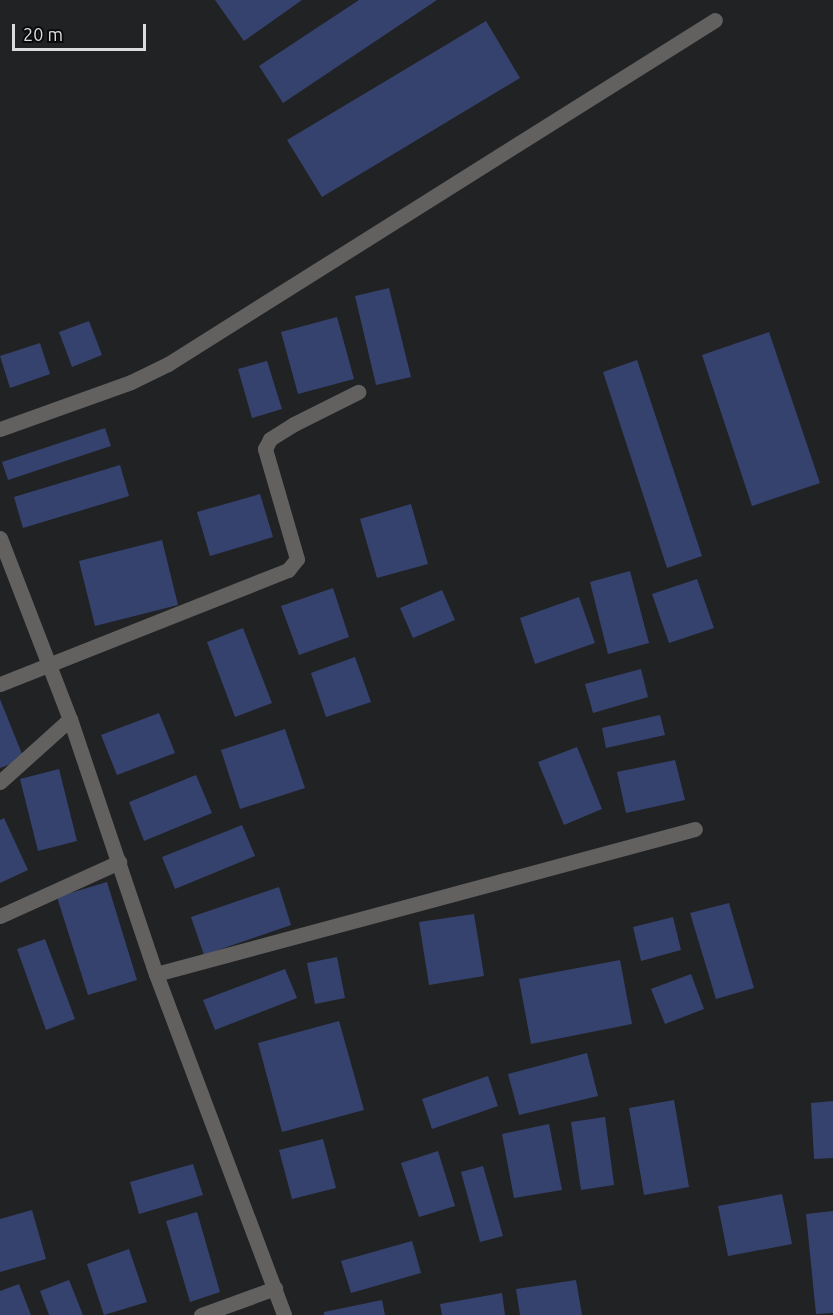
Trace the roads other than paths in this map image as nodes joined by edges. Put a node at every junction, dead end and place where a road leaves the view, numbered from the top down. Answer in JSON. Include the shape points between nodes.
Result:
{"nodes":[{"id":1,"x":715,"y":20,"type":"dead end"},
{"id":2,"x":358,"y":392,"type":"dead end"},
{"id":3,"x":0,"y":429,"type":"edge"},
{"id":4,"x":0,"y":538,"type":"edge"},
{"id":5,"x":49,"y":663,"type":"junction"},
{"id":6,"x":0,"y":684,"type":"edge"},
{"id":7,"x":70,"y":719,"type":"junction"},
{"id":8,"x":0,"y":782,"type":"edge"},
{"id":9,"x":695,"y":829,"type":"dead end"},
{"id":10,"x":119,"y":862,"type":"junction"},
{"id":11,"x":0,"y":916,"type":"edge"},
{"id":12,"x":156,"y":974,"type":"junction"},
{"id":13,"x":275,"y":1288,"type":"junction"},
{"id":14,"x":201,"y":1315,"type":"edge"},
{"id":15,"x":284,"y":1315,"type":"edge"}],
"edges":[{"from":1,"to":3,"type":"street","via":[[168,364],[131,382]]},
{"from":2,"to":5,"type":"street","via":[[294,424],[270,439],[265,449],[297,559],[288,570]]},
{"from":4,"to":5,"type":"street"},
{"from":5,"to":6,"type":"street"},
{"from":5,"to":7,"type":"street"},
{"from":7,"to":8,"type":"street"},
{"from":7,"to":10,"type":"street"},
{"from":9,"to":12,"type":"street"},
{"from":10,"to":11,"type":"street"},
{"from":10,"to":12,"type":"street"},
{"from":12,"to":13,"type":"street"},
{"from":13,"to":14,"type":"street"},
{"from":13,"to":15,"type":"street"}]}
